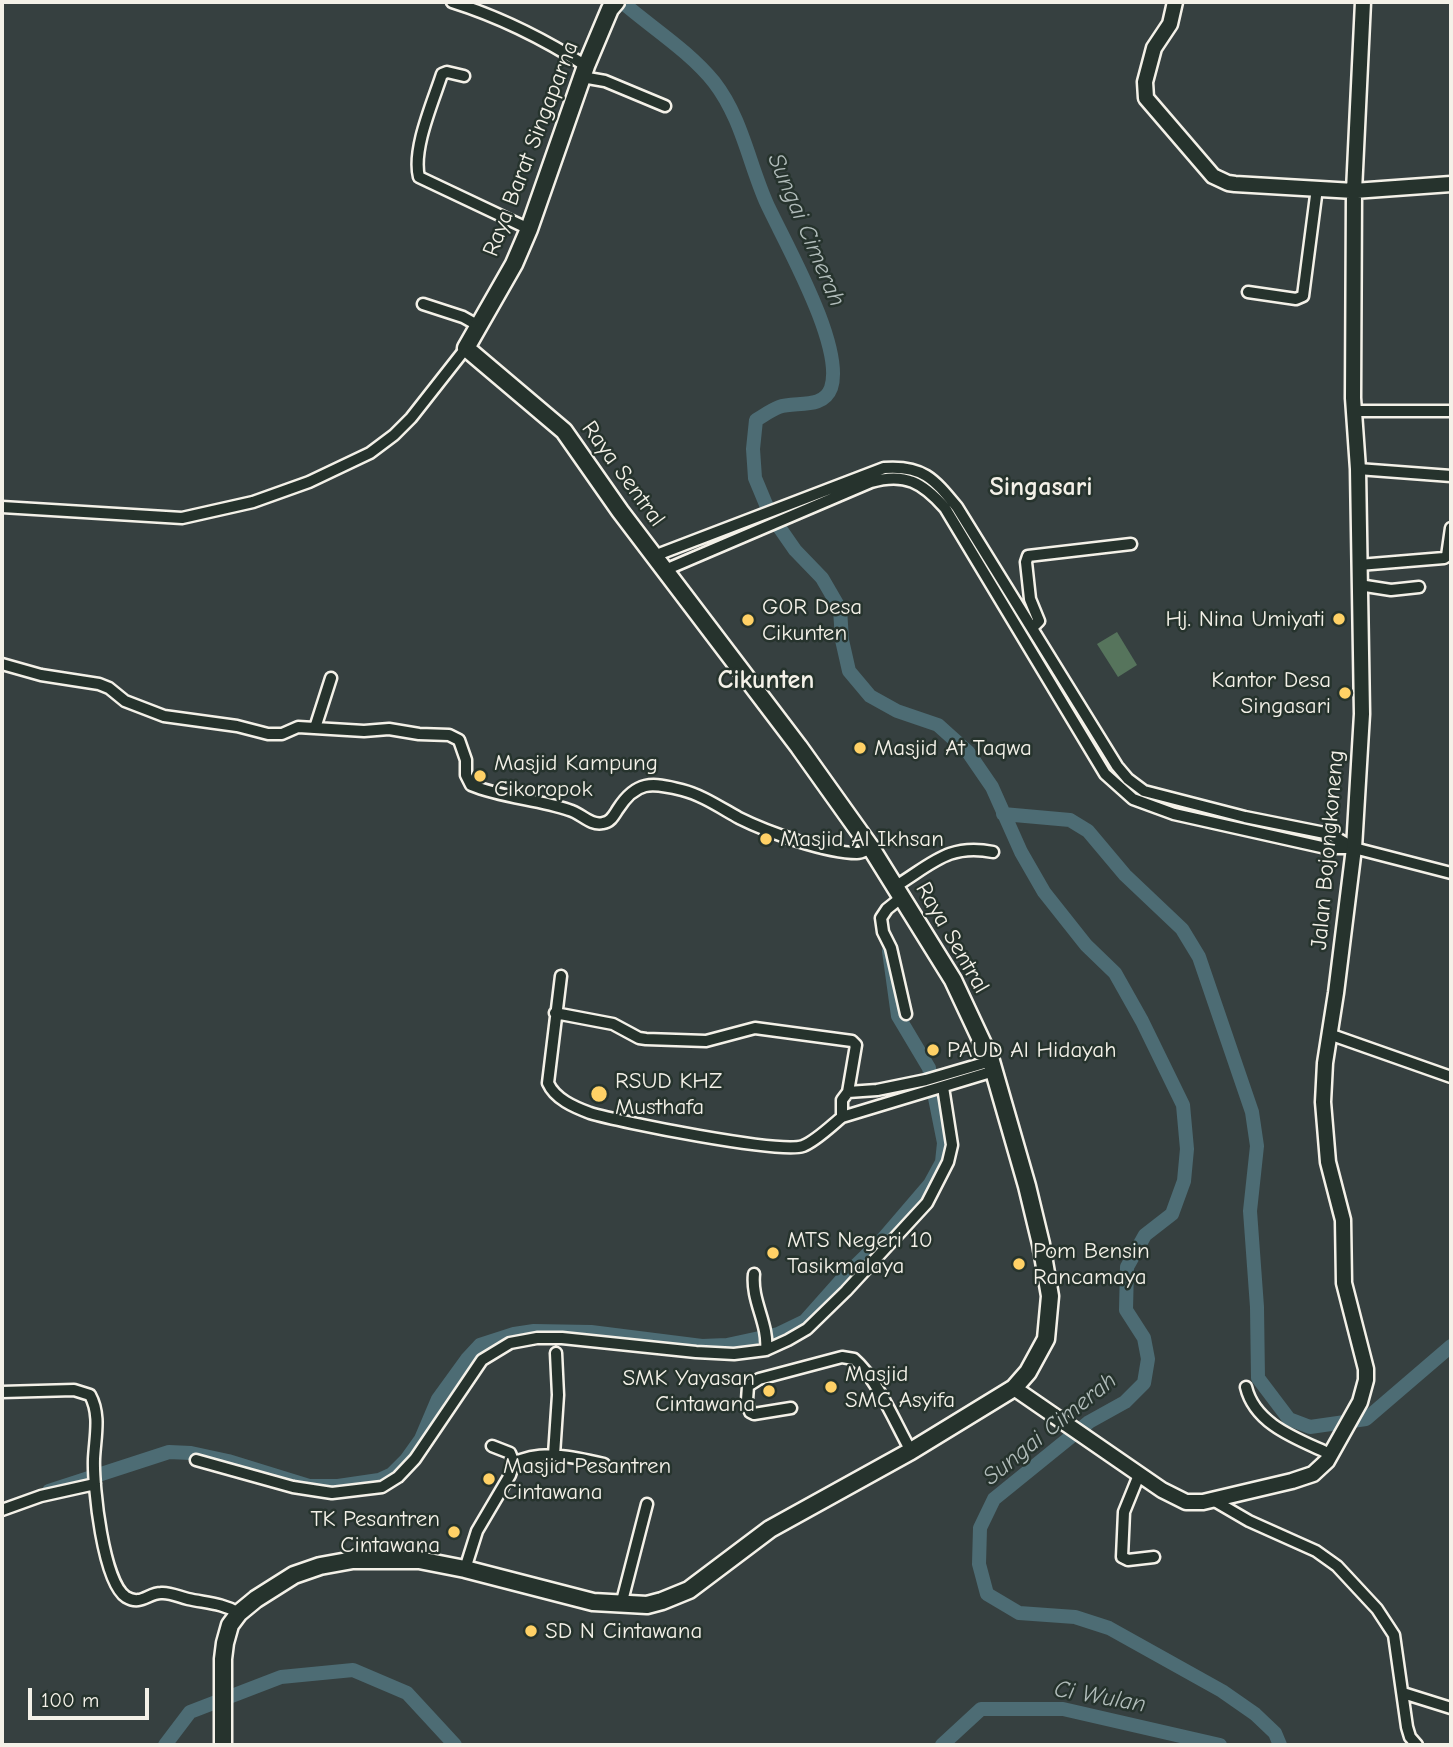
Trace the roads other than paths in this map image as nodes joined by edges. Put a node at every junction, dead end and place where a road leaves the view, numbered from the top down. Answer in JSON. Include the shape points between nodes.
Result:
{"nodes":[{"id":1,"x":452,"y":2,"type":"edge"},
{"id":2,"x":1175,"y":2,"type":"edge"},
{"id":3,"x":1363,"y":2,"type":"edge"},
{"id":4,"x":613,"y":5,"type":"edge"},
{"id":5,"x":584,"y":72,"type":"junction"},
{"id":6,"x":464,"y":76,"type":"dead end"},
{"id":7,"x":665,"y":106,"type":"dead end"},
{"id":8,"x":1451,"y":184,"type":"edge"},
{"id":9,"x":1317,"y":188,"type":"junction"},
{"id":10,"x":1354,"y":191,"type":"junction"},
{"id":11,"x":529,"y":229,"type":"junction"},
{"id":12,"x":1248,"y":292,"type":"dead end"},
{"id":13,"x":423,"y":304,"type":"dead end"},
{"id":14,"x":479,"y":326,"type":"junction"},
{"id":15,"x":466,"y":348,"type":"junction"},
{"id":16,"x":1354,"y":411,"type":"junction"},
{"id":17,"x":1451,"y":411,"type":"edge"},
{"id":18,"x":1358,"y":469,"type":"junction"},
{"id":19,"x":1451,"y":476,"type":"edge"},
{"id":20,"x":2,"y":507,"type":"edge"},
{"id":21,"x":774,"y":509,"type":"junction"},
{"id":22,"x":779,"y":520,"type":"junction"},
{"id":23,"x":1451,"y":528,"type":"edge"},
{"id":24,"x":1131,"y":544,"type":"dead end"},
{"id":25,"x":976,"y":547,"type":"junction"},
{"id":26,"x":654,"y":556,"type":"junction"},
{"id":27,"x":1359,"y":565,"type":"junction"},
{"id":28,"x":665,"y":570,"type":"junction"},
{"id":29,"x":1359,"y":585,"type":"junction"},
{"id":30,"x":1419,"y":587,"type":"dead end"},
{"id":31,"x":1032,"y":628,"type":"junction"},
{"id":32,"x":1052,"y":662,"type":"junction"},
{"id":33,"x":2,"y":664,"type":"edge"},
{"id":34,"x":1041,"y":668,"type":"junction"},
{"id":35,"x":331,"y":678,"type":"dead end"},
{"id":36,"x":315,"y":728,"type":"junction"},
{"id":37,"x":1245,"y":817,"type":"junction"},
{"id":38,"x":1242,"y":830,"type":"junction"},
{"id":39,"x":872,"y":848,"type":"junction"},
{"id":40,"x":1354,"y":848,"type":"junction"},
{"id":41,"x":993,"y":852,"type":"dead end"},
{"id":42,"x":1451,"y":873,"type":"edge"},
{"id":43,"x":899,"y":891,"type":"junction"},
{"id":44,"x":561,"y":976,"type":"dead end"},
{"id":45,"x":555,"y":1013,"type":"junction"},
{"id":46,"x":906,"y":1014,"type":"dead end"},
{"id":47,"x":1329,"y":1034,"type":"junction"},
{"id":48,"x":992,"y":1066,"type":"junction"},
{"id":49,"x":1451,"y":1077,"type":"edge"},
{"id":50,"x":937,"y":1089,"type":"junction"},
{"id":51,"x":877,"y":1090,"type":"junction"},
{"id":52,"x":848,"y":1093,"type":"junction"},
{"id":53,"x":880,"y":1107,"type":"junction"},
{"id":54,"x":842,"y":1117,"type":"junction"},
{"id":55,"x":754,"y":1273,"type":"dead end"},
{"id":56,"x":766,"y":1340,"type":"junction"},
{"id":57,"x":556,"y":1353,"type":"dead end"},
{"id":58,"x":1246,"y":1387,"type":"dead end"},
{"id":59,"x":1014,"y":1388,"type":"junction"},
{"id":60,"x":2,"y":1392,"type":"edge"},
{"id":61,"x":791,"y":1408,"type":"dead end"},
{"id":62,"x":492,"y":1446,"type":"dead end"},
{"id":63,"x":1332,"y":1449,"type":"junction"},
{"id":64,"x":911,"y":1451,"type":"junction"},
{"id":65,"x":554,"y":1455,"type":"junction"},
{"id":66,"x":196,"y":1461,"type":"dead end"},
{"id":67,"x":514,"y":1463,"type":"junction"},
{"id":68,"x":604,"y":1464,"type":"dead end"},
{"id":69,"x":1139,"y":1475,"type":"junction"},
{"id":70,"x":95,"y":1481,"type":"junction"},
{"id":71,"x":1213,"y":1500,"type":"junction"},
{"id":72,"x":647,"y":1504,"type":"dead end"},
{"id":73,"x":2,"y":1510,"type":"edge"},
{"id":74,"x":1154,"y":1557,"type":"dead end"},
{"id":75,"x":465,"y":1569,"type":"junction"},
{"id":76,"x":621,"y":1605,"type":"junction"},
{"id":77,"x":239,"y":1613,"type":"junction"},
{"id":78,"x":1403,"y":1693,"type":"junction"},
{"id":79,"x":1451,"y":1708,"type":"edge"},
{"id":80,"x":223,"y":1739,"type":"edge"},
{"id":81,"x":1416,"y":1745,"type":"edge"}],
"edges":[{"from":1,"to":5,"type":"street","via":[[546,40]]},
{"from":2,"to":9,"type":"main road","via":[[1170,24],[1154,48],[1145,82],[1146,98],[1222,181]]},
{"from":3,"to":10,"type":"main road","name":"Jalan Bojongkoneng"},
{"from":4,"to":5,"type":"main road","name":"Raya Barat Singaparna"},
{"from":5,"to":7,"type":"street"},
{"from":5,"to":11,"type":"main road","name":"Raya Barat Singaparna"},
{"from":6,"to":11,"type":"street","via":[[442,74],[427,111],[416,165],[419,177]]},
{"from":8,"to":10,"type":"main road"},
{"from":9,"to":10,"type":"main road"},
{"from":9,"to":12,"type":"street","via":[[1303,296]]},
{"from":10,"to":16,"type":"main road","name":"Jalan Bojongkoneng"},
{"from":11,"to":14,"type":"main road","name":"Raya Barat Singaparna"},
{"from":13,"to":14,"type":"street"},
{"from":14,"to":15,"type":"main road","name":"Raya Barat Singaparna"},
{"from":15,"to":20,"type":"street","via":[[411,418],[370,453],[253,502],[182,518]]},
{"from":15,"to":26,"type":"main road","name":"Raya Sentral","via":[[564,430]]},
{"from":16,"to":17,"type":"street"},
{"from":16,"to":18,"type":"main road","name":"Jalan Bojongkoneng"},
{"from":18,"to":19,"type":"street"},
{"from":18,"to":27,"type":"main road","name":"Jalan Bojongkoneng"},
{"from":21,"to":22,"type":"street"},
{"from":21,"to":25,"type":"street","via":[[884,467],[913,468],[938,484],[957,507]]},
{"from":21,"to":26,"type":"street"},
{"from":22,"to":25,"type":"street","via":[[884,478],[914,482],[930,491]]},
{"from":22,"to":28,"type":"street"},
{"from":23,"to":27,"type":"street","via":[[1444,558]]},
{"from":24,"to":31,"type":"street","via":[[1028,556],[1030,599],[1040,621]]},
{"from":25,"to":31,"type":"street"},
{"from":25,"to":34,"type":"street"},
{"from":26,"to":28,"type":"main road","name":"Raya Sentral"},
{"from":27,"to":29,"type":"main road","name":"Jalan Bojongkoneng"},
{"from":28,"to":39,"type":"main road","name":"Raya Sentral"},
{"from":29,"to":30,"type":"street","via":[[1391,590]]},
{"from":29,"to":40,"type":"main road","name":"Jalan Bojongkoneng","via":[[1362,714]]},
{"from":31,"to":32,"type":"street"},
{"from":32,"to":34,"type":"street"},
{"from":32,"to":37,"type":"street","via":[[1128,779],[1144,791]]},
{"from":33,"to":36,"type":"street","via":[[93,682],[137,707],[175,718],[268,734]]},
{"from":34,"to":38,"type":"street","via":[[1105,774],[1133,799]]},
{"from":35,"to":36,"type":"street"},
{"from":36,"to":39,"type":"street","via":[[452,736],[459,740],[471,785],[572,810],[593,823],[610,820],[635,788],[671,787],[802,841],[858,853]]},
{"from":37,"to":38,"type":"street"},
{"from":37,"to":40,"type":"street","via":[[1330,834]]},
{"from":38,"to":40,"type":"street","via":[[1326,848]]},
{"from":39,"to":43,"type":"main road","name":"Raya Sentral"},
{"from":40,"to":42,"type":"street"},
{"from":40,"to":47,"type":"main road","name":"Jalan Bojongkoneng"},
{"from":41,"to":43,"type":"street","via":[[958,850]]},
{"from":43,"to":46,"type":"street","via":[[881,918]]},
{"from":43,"to":48,"type":"main road","name":"Raya Sentral","via":[[953,980]]},
{"from":44,"to":45,"type":"street"},
{"from":45,"to":52,"type":"street","via":[[613,1024],[646,1039],[706,1041],[755,1028],[852,1041],[856,1045]]},
{"from":45,"to":54,"type":"street","via":[[548,1083],[552,1092],[590,1113],[791,1147],[804,1146]]},
{"from":47,"to":49,"type":"street"},
{"from":47,"to":63,"type":"main road","name":"Jalan Bojongkoneng","via":[[1323,1077],[1326,1142],[1343,1220],[1345,1283],[1366,1369],[1364,1390]]},
{"from":48,"to":50,"type":"street"},
{"from":48,"to":51,"type":"street"},
{"from":48,"to":59,"type":"main road","name":"Raya Sentral","via":[[1034,1215],[1050,1296],[1046,1339]]},
{"from":50,"to":53,"type":"street"},
{"from":50,"to":56,"type":"street","via":[[952,1145],[928,1203],[807,1329]]},
{"from":51,"to":52,"type":"street"},
{"from":51,"to":53,"type":"street"},
{"from":52,"to":54,"type":"street","via":[[842,1100]]},
{"from":53,"to":54,"type":"street"},
{"from":55,"to":56,"type":"street","via":[[754,1296]]},
{"from":56,"to":66,"type":"street","via":[[734,1354],[562,1338],[510,1343],[473,1370],[415,1459],[382,1487],[332,1493]]},
{"from":57,"to":65,"type":"street"},
{"from":58,"to":63,"type":"street","via":[[1266,1419],[1302,1441]]},
{"from":59,"to":64,"type":"main road"},
{"from":59,"to":69,"type":"main road","name":"Jalan Bojongkoneng"},
{"from":60,"to":70,"type":"street","via":[[74,1390],[90,1395],[97,1423]]},
{"from":61,"to":64,"type":"street","via":[[750,1412],[748,1386],[842,1357],[854,1359]]},
{"from":62,"to":67,"type":"street","via":[[510,1453]]},
{"from":63,"to":71,"type":"main road","name":"Jalan Bojongkoneng","via":[[1322,1467],[1304,1477]]},
{"from":64,"to":76,"type":"main road","via":[[770,1530],[689,1590],[647,1605]]},
{"from":65,"to":67,"type":"street","via":[[533,1455]]},
{"from":65,"to":68,"type":"street"},
{"from":67,"to":75,"type":"street","via":[[477,1531]]},
{"from":69,"to":71,"type":"main road","name":"Jalan Bojongkoneng","via":[[1186,1502]]},
{"from":69,"to":74,"type":"street","via":[[1125,1512],[1122,1557]]},
{"from":70,"to":73,"type":"street"},
{"from":70,"to":77,"type":"street","via":[[96,1509],[110,1568],[125,1596],[139,1601],[163,1592],[220,1604]]},
{"from":71,"to":78,"type":"street","via":[[1316,1550],[1352,1580],[1394,1634]]},
{"from":72,"to":76,"type":"street"},
{"from":75,"to":76,"type":"main road","via":[[572,1598]]},
{"from":75,"to":77,"type":"main road","via":[[393,1558],[336,1562],[283,1581]]},
{"from":77,"to":80,"type":"main road","via":[[227,1634]]},
{"from":78,"to":79,"type":"street"},
{"from":78,"to":81,"type":"street","via":[[1407,1727]]}]}
